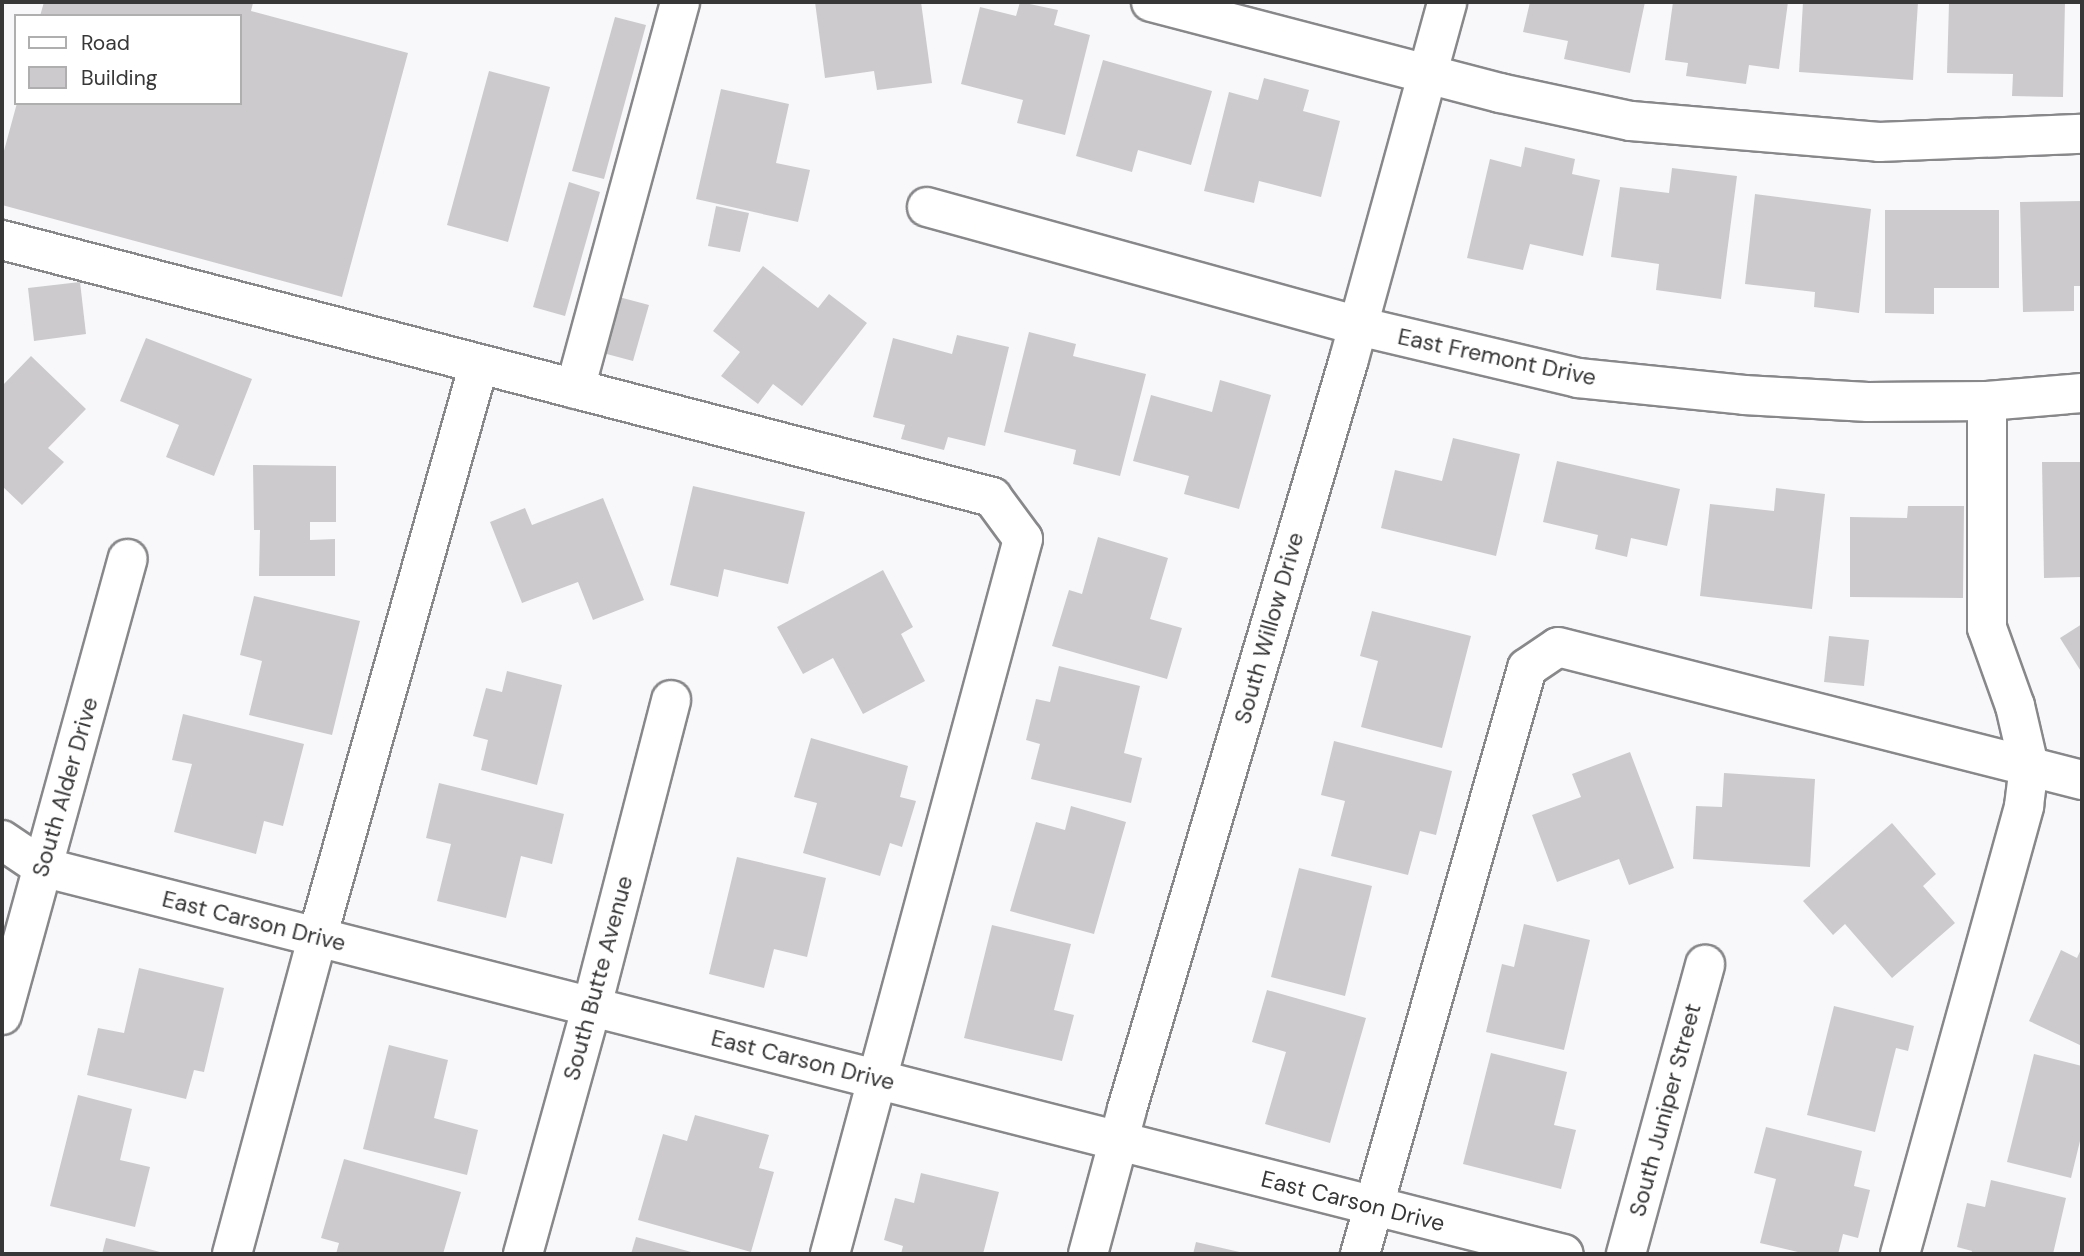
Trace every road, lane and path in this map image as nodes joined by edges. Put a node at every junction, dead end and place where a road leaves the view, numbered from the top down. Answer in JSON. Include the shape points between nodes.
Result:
{"nodes":[{"id":1,"x":680,"y":2,"type":"edge"},
{"id":2,"x":1151,"y":2,"type":"edge"},
{"id":3,"x":1447,"y":2,"type":"edge"},
{"id":4,"x":1427,"y":74,"type":"junction"},
{"id":5,"x":2082,"y":134,"type":"edge"},
{"id":6,"x":927,"y":207,"type":"dead end"},
{"id":7,"x":2,"y":240,"type":"edge"},
{"id":8,"x":1358,"y":326,"type":"junction"},
{"id":9,"x":479,"y":364,"type":"junction"},
{"id":10,"x":575,"y":388,"type":"junction"},
{"id":11,"x":2082,"y":393,"type":"edge"},
{"id":12,"x":1987,"y":401,"type":"junction"},
{"id":13,"x":128,"y":559,"type":"dead end"},
{"id":14,"x":671,"y":700,"type":"dead end"},
{"id":15,"x":2029,"y":766,"type":"junction"},
{"id":16,"x":2082,"y":780,"type":"edge"},
{"id":17,"x":2,"y":840,"type":"edge"},
{"id":18,"x":42,"y":867,"type":"junction"},
{"id":19,"x":2,"y":872,"type":"edge"},
{"id":20,"x":317,"y":937,"type":"junction"},
{"id":21,"x":1705,"y":965,"type":"dead end"},
{"id":22,"x":592,"y":1006,"type":"junction"},
{"id":23,"x":2,"y":1015,"type":"edge"},
{"id":24,"x":879,"y":1080,"type":"junction"},
{"id":25,"x":1117,"y":1142,"type":"junction"},
{"id":26,"x":1374,"y":1207,"type":"junction"},
{"id":27,"x":232,"y":1254,"type":"edge"},
{"id":28,"x":523,"y":1254,"type":"edge"},
{"id":29,"x":830,"y":1254,"type":"edge"},
{"id":30,"x":1088,"y":1254,"type":"edge"},
{"id":31,"x":1360,"y":1254,"type":"edge"},
{"id":32,"x":1564,"y":1254,"type":"edge"},
{"id":33,"x":1626,"y":1254,"type":"edge"},
{"id":34,"x":1900,"y":1254,"type":"edge"}],
"edges":[{"from":1,"to":10,"type":"street"},
{"from":2,"to":4,"type":"street"},
{"from":3,"to":4,"type":"street","name":"South Willow Drive"},
{"from":4,"to":5,"type":"street","via":[[1631,121],[1761,134],[1879,142]]},
{"from":4,"to":8,"type":"street","name":"South Willow Drive"},
{"from":6,"to":8,"type":"street","name":"East Fremont Drive"},
{"from":7,"to":9,"type":"street"},
{"from":8,"to":12,"type":"street","name":"East Fremont Drive","via":[[1578,378],[1868,402]]},
{"from":8,"to":25,"type":"street","name":"South Willow Drive"},
{"from":9,"to":10,"type":"street"},
{"from":9,"to":20,"type":"street"},
{"from":10,"to":24,"type":"street","via":[[992,497],[1023,539]]},
{"from":11,"to":12,"type":"street","name":"East Fremont Drive"},
{"from":12,"to":15,"type":"street","via":[[1987,628],[2015,706]]},
{"from":13,"to":18,"type":"street","name":"South Alder Drive"},
{"from":14,"to":22,"type":"street","name":"South Butte Avenue"},
{"from":15,"to":16,"type":"street"},
{"from":15,"to":26,"type":"street","via":[[1558,647],[1527,668]]},
{"from":15,"to":34,"type":"street","via":[[2024,806]]},
{"from":17,"to":18,"type":"street","name":"East Carson Drive"},
{"from":18,"to":19,"type":"street","name":"East Carson Drive"},
{"from":18,"to":20,"type":"street","name":"East Carson Drive"},
{"from":18,"to":23,"type":"street","name":"South Alder Drive"},
{"from":20,"to":22,"type":"street","name":"East Carson Drive"},
{"from":20,"to":27,"type":"street"},
{"from":21,"to":33,"type":"street","name":"South Juniper Street"},
{"from":22,"to":24,"type":"street","name":"East Carson Drive"},
{"from":22,"to":28,"type":"street","name":"South Butte Avenue"},
{"from":24,"to":25,"type":"street","name":"East Carson Drive"},
{"from":24,"to":29,"type":"street"},
{"from":25,"to":26,"type":"street","name":"East Carson Drive"},
{"from":25,"to":30,"type":"street","name":"South Willow Drive"},
{"from":26,"to":31,"type":"street"},
{"from":26,"to":32,"type":"street","name":"East Carson Drive"}]}
